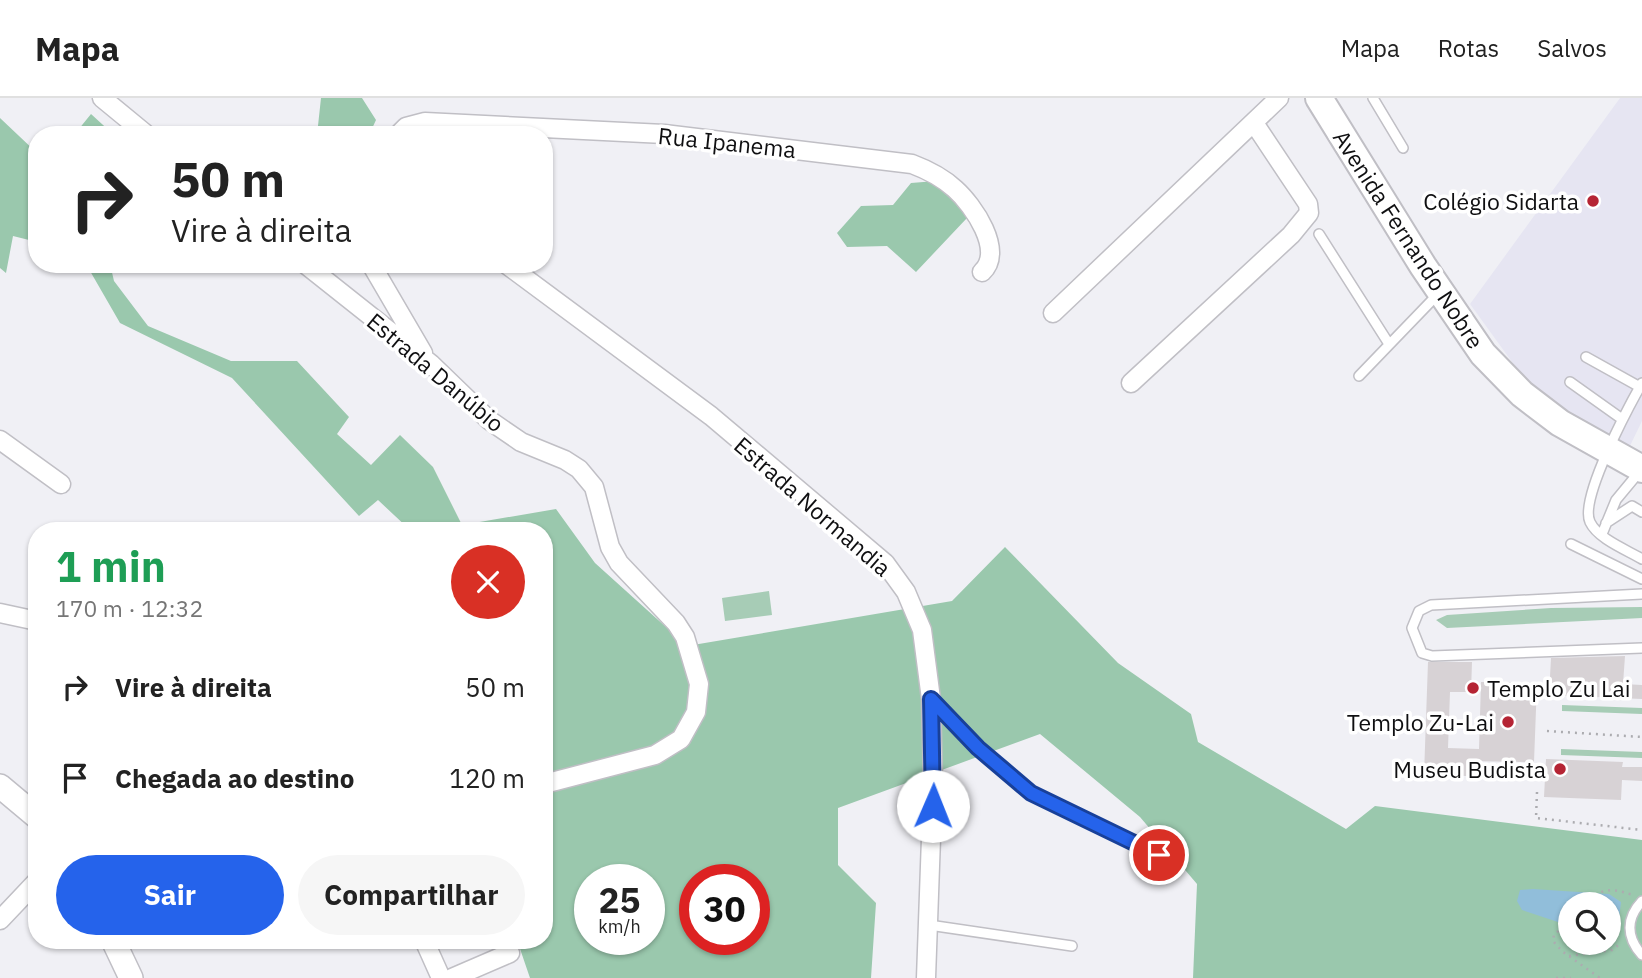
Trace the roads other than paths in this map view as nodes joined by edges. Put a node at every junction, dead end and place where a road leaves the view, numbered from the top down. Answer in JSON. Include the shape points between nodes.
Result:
{"nodes":[{"id":1,"x":102,"y":98,"type":"edge"},
{"id":2,"x":1279,"y":98,"type":"edge"},
{"id":3,"x":1319,"y":98,"type":"edge"},
{"id":4,"x":1373,"y":98,"type":"edge"},
{"id":5,"x":1254,"y":123,"type":"junction"},
{"id":6,"x":136,"y":126,"type":"edge"},
{"id":7,"x":410,"y":126,"type":"edge"},
{"id":8,"x":507,"y":126,"type":"edge"},
{"id":9,"x":553,"y":128,"type":"edge"},
{"id":10,"x":1403,"y":148,"type":"dead end"},
{"id":11,"x":1319,"y":234,"type":"dead end"},
{"id":12,"x":982,"y":272,"type":"dead end"},
{"id":13,"x":316,"y":273,"type":"edge"},
{"id":14,"x":376,"y":273,"type":"edge"},
{"id":15,"x":518,"y":273,"type":"edge"},
{"id":16,"x":1440,"y":291,"type":"junction"},
{"id":17,"x":1053,"y":313,"type":"dead end"},
{"id":18,"x":1389,"y":344,"type":"junction"},
{"id":19,"x":1586,"y":357,"type":"dead end"},
{"id":20,"x":430,"y":364,"type":"junction"},
{"id":21,"x":1359,"y":376,"type":"dead end"},
{"id":22,"x":1570,"y":382,"type":"dead end"},
{"id":23,"x":1131,"y":383,"type":"dead end"},
{"id":24,"x":1641,"y":385,"type":"edge"},
{"id":25,"x":1622,"y":419,"type":"junction"},
{"id":26,"x":0,"y":440,"type":"edge"},
{"id":27,"x":1609,"y":452,"type":"junction"},
{"id":28,"x":1642,"y":469,"type":"edge"},
{"id":29,"x":61,"y":484,"type":"dead end"},
{"id":30,"x":1642,"y":512,"type":"edge"},
{"id":31,"x":1606,"y":523,"type":"junction"},
{"id":32,"x":1602,"y":534,"type":"junction"},
{"id":33,"x":1571,"y":544,"type":"dead end"},
{"id":34,"x":1642,"y":559,"type":"edge"},
{"id":35,"x":1642,"y":579,"type":"edge"},
{"id":36,"x":1642,"y":594,"type":"edge"},
{"id":37,"x":0,"y":613,"type":"edge"},
{"id":38,"x":28,"y":619,"type":"edge"},
{"id":39,"x":1642,"y":648,"type":"edge"},
{"id":40,"x":931,"y":699,"type":"junction"},
{"id":41,"x":553,"y":782,"type":"edge"},
{"id":42,"x":0,"y":786,"type":"edge"},
{"id":43,"x":28,"y":809,"type":"edge"},
{"id":44,"x":1159,"y":855,"type":"dead end"},
{"id":45,"x":28,"y":890,"type":"edge"},
{"id":46,"x":1637,"y":900,"type":"edge"},
{"id":47,"x":0,"y":920,"type":"edge"},
{"id":48,"x":929,"y":925,"type":"junction"},
{"id":49,"x":1072,"y":946,"type":"dead end"},
{"id":50,"x":117,"y":949,"type":"edge"},
{"id":51,"x":428,"y":949,"type":"edge"},
{"id":52,"x":510,"y":953,"type":"dead end"},
{"id":53,"x":1642,"y":955,"type":"edge"},
{"id":54,"x":131,"y":978,"type":"edge"},
{"id":55,"x":441,"y":978,"type":"edge"},
{"id":56,"x":452,"y":978,"type":"edge"},
{"id":57,"x":926,"y":978,"type":"edge"}],
"edges":[{"from":1,"to":6,"type":"street"},
{"from":2,"to":5,"type":"street"},
{"from":3,"to":16,"type":"main road","name":"Avenida Fernando Nobre"},
{"from":4,"to":10,"type":"lane"},
{"from":5,"to":17,"type":"street"},
{"from":5,"to":23,"type":"street","via":[[1308,204],[1309,214]]},
{"from":7,"to":8,"type":"street","name":"Rua Ipanema","via":[[425,122]]},
{"from":9,"to":12,"type":"street","name":"Rua Ipanema","via":[[650,133],[912,163],[933,172],[969,204],[990,248]]},
{"from":11,"to":18,"type":"lane"},
{"from":13,"to":20,"type":"street","name":"Estrada Danúbio"},
{"from":14,"to":20,"type":"street"},
{"from":15,"to":40,"type":"street","name":"Estrada Normandia","via":[[710,416],[885,563],[906,592],[922,630]]},
{"from":16,"to":18,"type":"lane"},
{"from":16,"to":27,"type":"main road","name":"Avenida Fernando Nobre","via":[[1483,354],[1522,394]]},
{"from":18,"to":21,"type":"lane"},
{"from":19,"to":24,"type":"lane"},
{"from":20,"to":41,"type":"street","name":"Estrada Danúbio","via":[[489,420],[521,442],[579,469],[594,487],[610,547],[619,563],[676,623],[692,654],[699,684],[696,712],[681,739],[654,755]]},
{"from":22,"to":25,"type":"lane"},
{"from":24,"to":25,"type":"lane"},
{"from":25,"to":27,"type":"lane"},
{"from":26,"to":29,"type":"street"},
{"from":27,"to":28,"type":"main road","name":"Avenida Fernando Nobre"},
{"from":27,"to":32,"type":"lane","via":[[1588,513],[1590,523]]},
{"from":28,"to":31,"type":"lane","via":[[1616,500]]},
{"from":30,"to":31,"type":"lane","via":[[1632,506]]},
{"from":31,"to":32,"type":"lane"},
{"from":32,"to":34,"type":"lane"},
{"from":33,"to":35,"type":"lane"},
{"from":36,"to":39,"type":"lane","via":[[1431,605],[1419,611],[1412,628],[1422,653],[1432,656]]},
{"from":37,"to":38,"type":"street"},
{"from":40,"to":44,"type":"lane","via":[[978,748],[1031,793]]},
{"from":40,"to":48,"type":"street","name":"Estrada Normandia"},
{"from":42,"to":43,"type":"street"},
{"from":45,"to":47,"type":"street"},
{"from":46,"to":53,"type":"lane","via":[[1629,924],[1631,939]]},
{"from":48,"to":49,"type":"lane"},
{"from":48,"to":57,"type":"street","name":"Estrada Normandia"},
{"from":50,"to":54,"type":"street"},
{"from":51,"to":55,"type":"street"},
{"from":52,"to":56,"type":"street"}]}
